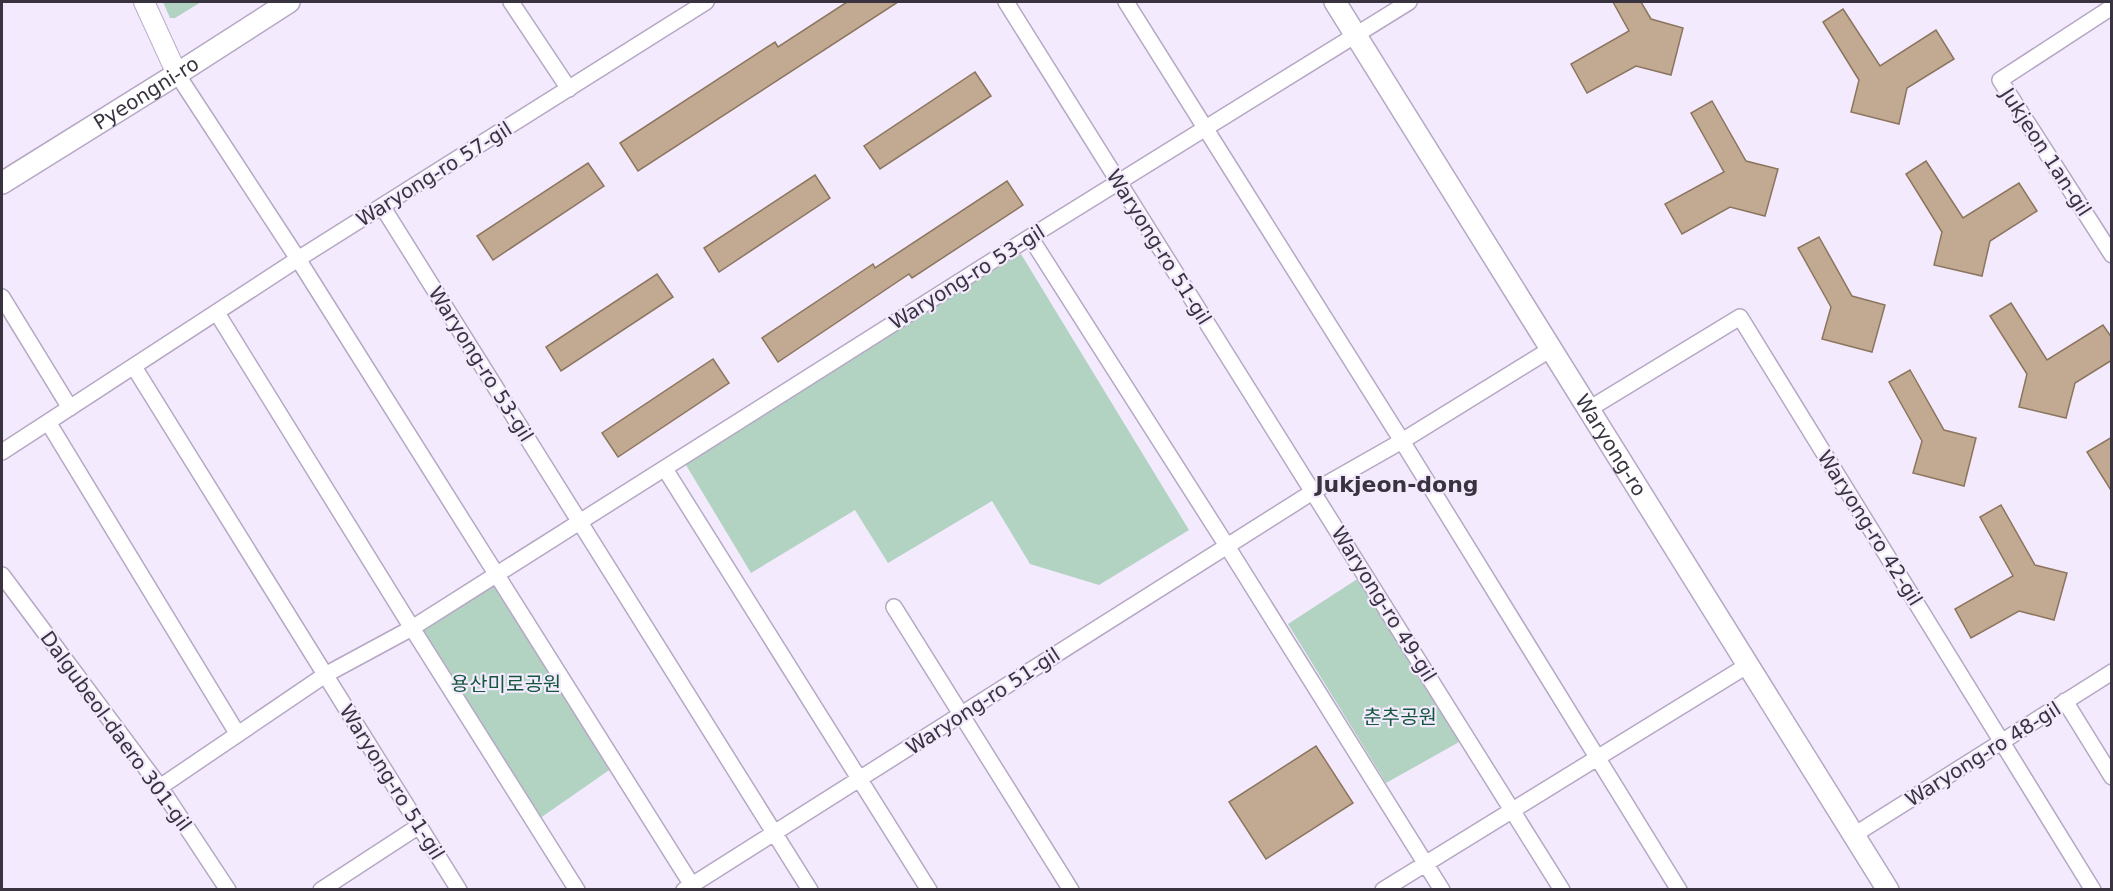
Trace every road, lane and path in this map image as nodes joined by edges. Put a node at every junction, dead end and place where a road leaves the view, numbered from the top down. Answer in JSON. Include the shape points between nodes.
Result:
{"nodes":[{"id":1,"x":144,"y":2,"type":"edge"},
{"id":2,"x":289,"y":2,"type":"edge"},
{"id":3,"x":511,"y":2,"type":"edge"},
{"id":4,"x":706,"y":2,"type":"edge"},
{"id":5,"x":1006,"y":2,"type":"edge"},
{"id":6,"x":1126,"y":2,"type":"edge"},
{"id":7,"x":1335,"y":2,"type":"edge"},
{"id":8,"x":1409,"y":2,"type":"edge"},
{"id":9,"x":2112,"y":7,"type":"edge"},
{"id":10,"x":1355,"y":35,"type":"junction"},
{"id":11,"x":177,"y":74,"type":"junction"},
{"id":12,"x":569,"y":89,"type":"junction"},
{"id":13,"x":1206,"y":129,"type":"junction"},
{"id":14,"x":2,"y":183,"type":"edge"},
{"id":15,"x":1118,"y":184,"type":"junction"},
{"id":16,"x":382,"y":206,"type":"junction"},
{"id":17,"x":1030,"y":237,"type":"junction"},
{"id":18,"x":2112,"y":255,"type":"edge"},
{"id":19,"x":298,"y":259,"type":"junction"},
{"id":20,"x":2,"y":297,"type":"edge"},
{"id":21,"x":217,"y":313,"type":"junction"},
{"id":22,"x":1551,"y":349,"type":"junction"},
{"id":23,"x":134,"y":367,"type":"junction"},
{"id":24,"x":70,"y":408,"type":"junction"},
{"id":25,"x":1589,"y":409,"type":"junction"},
{"id":26,"x":48,"y":422,"type":"junction"},
{"id":27,"x":1402,"y":441,"type":"junction"},
{"id":28,"x":2,"y":452,"type":"edge"},
{"id":29,"x":665,"y":469,"type":"junction"},
{"id":30,"x":1314,"y":492,"type":"junction"},
{"id":31,"x":580,"y":522,"type":"junction"},
{"id":32,"x":1227,"y":546,"type":"junction"},
{"id":33,"x":2,"y":575,"type":"edge"},
{"id":34,"x":496,"y":575,"type":"junction"},
{"id":35,"x":894,"y":607,"type":"dead end"},
{"id":36,"x":411,"y":628,"type":"junction"},
{"id":37,"x":1748,"y":665,"type":"junction"},
{"id":38,"x":2112,"y":672,"type":"edge"},
{"id":39,"x":324,"y":675,"type":"junction"},
{"id":40,"x":2065,"y":702,"type":"junction"},
{"id":41,"x":962,"y":713,"type":"junction"},
{"id":42,"x":237,"y":733,"type":"junction"},
{"id":43,"x":2002,"y":741,"type":"junction"},
{"id":44,"x":1598,"y":756,"type":"junction"},
{"id":45,"x":2112,"y":777,"type":"edge"},
{"id":46,"x":861,"y":780,"type":"junction"},
{"id":47,"x":160,"y":787,"type":"junction"},
{"id":48,"x":1513,"y":809,"type":"junction"},
{"id":49,"x":419,"y":826,"type":"junction"},
{"id":50,"x":775,"y":833,"type":"junction"},
{"id":51,"x":1854,"y":835,"type":"junction"},
{"id":52,"x":1425,"y":863,"type":"junction"},
{"id":53,"x":690,"y":888,"type":"edge"},
{"id":54,"x":228,"y":890,"type":"edge"},
{"id":55,"x":321,"y":890,"type":"edge"},
{"id":56,"x":459,"y":890,"type":"edge"},
{"id":57,"x":577,"y":890,"type":"edge"},
{"id":58,"x":810,"y":890,"type":"edge"},
{"id":59,"x":928,"y":890,"type":"edge"},
{"id":60,"x":1071,"y":890,"type":"edge"},
{"id":61,"x":1383,"y":890,"type":"edge"},
{"id":62,"x":1442,"y":890,"type":"edge"},
{"id":63,"x":1562,"y":890,"type":"edge"},
{"id":64,"x":1679,"y":890,"type":"edge"},
{"id":65,"x":1888,"y":890,"type":"edge"},
{"id":66,"x":2093,"y":890,"type":"edge"}],
"edges":[{"from":1,"to":11,"type":"street"},
{"from":2,"to":11,"type":"main road","name":"Pyeongni-ro"},
{"from":3,"to":12,"type":"street"},
{"from":4,"to":12,"type":"street","name":"Waryong-ro 57-gil"},
{"from":5,"to":15,"type":"street","name":"Waryong-ro 51-gil"},
{"from":6,"to":13,"type":"street"},
{"from":7,"to":10,"type":"main road","name":"Waryong-ro"},
{"from":8,"to":10,"type":"street","name":"Waryong-ro 53-gil"},
{"from":9,"to":18,"type":"street","name":"Jukjeon 1an-gil","via":[[2000,80]]},
{"from":10,"to":13,"type":"street","name":"Waryong-ro 53-gil"},
{"from":10,"to":22,"type":"main road","name":"Waryong-ro"},
{"from":11,"to":14,"type":"main road","name":"Pyeongni-ro"},
{"from":11,"to":19,"type":"street"},
{"from":12,"to":16,"type":"street","name":"Waryong-ro 57-gil"},
{"from":13,"to":15,"type":"street","name":"Waryong-ro 53-gil"},
{"from":13,"to":27,"type":"street"},
{"from":15,"to":17,"type":"street","name":"Waryong-ro 53-gil"},
{"from":15,"to":30,"type":"street","name":"Waryong-ro 51-gil"},
{"from":16,"to":19,"type":"street","name":"Waryong-ro 57-gil"},
{"from":16,"to":31,"type":"street","name":"Waryong-ro 53-gil"},
{"from":17,"to":29,"type":"street","name":"Waryong-ro 53-gil"},
{"from":17,"to":32,"type":"street"},
{"from":19,"to":21,"type":"street","name":"Waryong-ro 57-gil"},
{"from":19,"to":34,"type":"street"},
{"from":20,"to":24,"type":"street"},
{"from":21,"to":23,"type":"street","name":"Waryong-ro 57-gil"},
{"from":21,"to":36,"type":"street"},
{"from":22,"to":25,"type":"main road","name":"Waryong-ro"},
{"from":22,"to":27,"type":"street","name":"Waryong-ro 51-gil"},
{"from":23,"to":24,"type":"street","name":"Waryong-ro 57-gil"},
{"from":23,"to":39,"type":"street"},
{"from":24,"to":26,"type":"street","name":"Waryong-ro 57-gil"},
{"from":25,"to":37,"type":"main road","name":"Waryong-ro"},
{"from":25,"to":43,"type":"street","name":"Waryong-ro 42-gil","via":[[1740,317]]},
{"from":26,"to":28,"type":"street","name":"Waryong-ro 57-gil"},
{"from":26,"to":42,"type":"street"},
{"from":27,"to":30,"type":"street","name":"Waryong-ro 51-gil"},
{"from":27,"to":44,"type":"street"},
{"from":29,"to":31,"type":"street","name":"Waryong-ro 53-gil"},
{"from":29,"to":46,"type":"street"},
{"from":30,"to":32,"type":"street","name":"Waryong-ro 51-gil"},
{"from":30,"to":48,"type":"street","name":"Waryong-ro 49-gil"},
{"from":31,"to":34,"type":"street","name":"Waryong-ro 53-gil"},
{"from":31,"to":50,"type":"street"},
{"from":32,"to":41,"type":"street","name":"Waryong-ro 51-gil"},
{"from":32,"to":52,"type":"street"},
{"from":33,"to":47,"type":"street","name":"Dalgubeol-daero 301-gil"},
{"from":34,"to":36,"type":"street","name":"Waryong-ro 53-gil"},
{"from":34,"to":53,"type":"street","name":"Waryong-ro 51-gil"},
{"from":35,"to":41,"type":"street"},
{"from":36,"to":39,"type":"street","name":"Waryong-ro 53-gil"},
{"from":36,"to":57,"type":"street"},
{"from":37,"to":44,"type":"street"},
{"from":37,"to":51,"type":"main road","name":"Waryong-ro"},
{"from":38,"to":40,"type":"street","name":"Waryong-ro 48-gil"},
{"from":39,"to":42,"type":"street","name":"Waryong-ro 53-gil"},
{"from":39,"to":49,"type":"street","name":"Waryong-ro 51-gil"},
{"from":40,"to":43,"type":"street","name":"Waryong-ro 48-gil"},
{"from":40,"to":45,"type":"street"},
{"from":41,"to":46,"type":"street","name":"Waryong-ro 51-gil"},
{"from":41,"to":60,"type":"street"},
{"from":42,"to":47,"type":"street","name":"Waryong-ro 53-gil"},
{"from":43,"to":51,"type":"street","name":"Waryong-ro 48-gil"},
{"from":43,"to":66,"type":"street","name":"Waryong-ro 42-gil"},
{"from":44,"to":48,"type":"street"},
{"from":44,"to":64,"type":"street"},
{"from":46,"to":50,"type":"street","name":"Waryong-ro 51-gil"},
{"from":46,"to":59,"type":"street"},
{"from":47,"to":54,"type":"street","name":"Dalgubeol-daero 301-gil"},
{"from":48,"to":52,"type":"street"},
{"from":48,"to":63,"type":"street","name":"Waryong-ro 49-gil"},
{"from":49,"to":55,"type":"street"},
{"from":49,"to":56,"type":"street","name":"Waryong-ro 51-gil"},
{"from":50,"to":53,"type":"street","name":"Waryong-ro 51-gil"},
{"from":50,"to":58,"type":"street"},
{"from":51,"to":65,"type":"main road","name":"Waryong-ro"},
{"from":52,"to":61,"type":"street"},
{"from":52,"to":62,"type":"street"}]}
